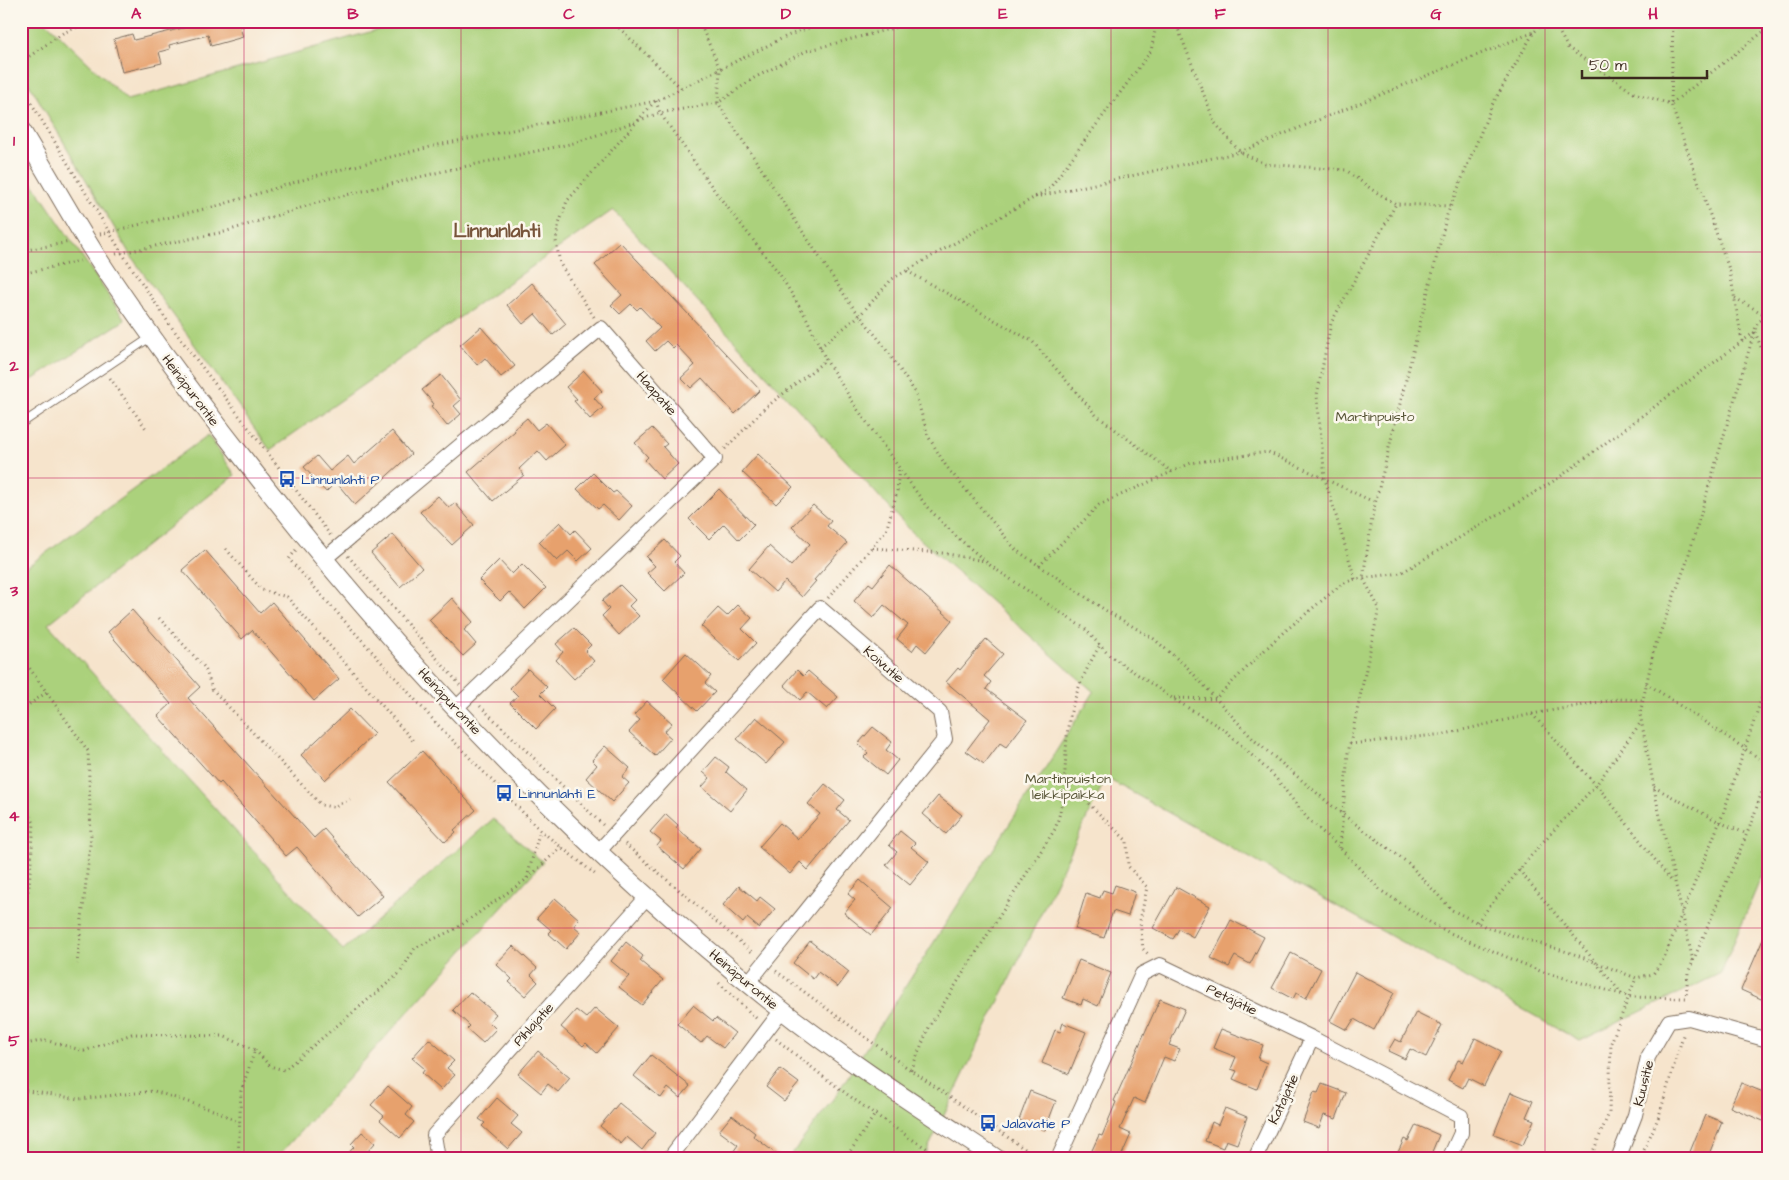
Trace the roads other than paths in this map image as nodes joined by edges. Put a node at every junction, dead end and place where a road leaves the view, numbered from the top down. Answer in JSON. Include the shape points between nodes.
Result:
{"nodes":[{"id":1,"x":21,"y":130,"type":"edge"},
{"id":2,"x":152,"y":337,"type":"junction"},
{"id":3,"x":21,"y":424,"type":"edge"},
{"id":4,"x":323,"y":560,"type":"junction"},
{"id":5,"x":456,"y":708,"type":"junction"},
{"id":6,"x":599,"y":851,"type":"junction"},
{"id":7,"x":648,"y":896,"type":"junction"},
{"id":8,"x":748,"y":983,"type":"junction"},
{"id":9,"x":782,"y":1010,"type":"junction"},
{"id":10,"x":1312,"y":1038,"type":"junction"},
{"id":11,"x":1768,"y":1040,"type":"edge"},
{"id":12,"x":438,"y":1159,"type":"edge"},
{"id":13,"x":669,"y":1159,"type":"edge"},
{"id":14,"x":997,"y":1159,"type":"edge"},
{"id":15,"x":1058,"y":1159,"type":"edge"},
{"id":16,"x":1254,"y":1159,"type":"edge"},
{"id":17,"x":1449,"y":1159,"type":"edge"},
{"id":18,"x":1618,"y":1159,"type":"edge"}],
"edges":[{"from":1,"to":2,"type":"street","name":"Heinäpurontie","via":[[86,239]]},
{"from":2,"to":3,"type":"lane"},
{"from":2,"to":4,"type":"street","name":"Heinäpurontie"},
{"from":4,"to":5,"type":"street","name":"Heinäpurontie"},
{"from":4,"to":5,"type":"street","name":"Haapatie","via":[[601,328],[715,459]]},
{"from":5,"to":6,"type":"street","name":"Heinäpurontie"},
{"from":6,"to":7,"type":"street","name":"Heinäpurontie"},
{"from":6,"to":8,"type":"street","name":"Koivutie","via":[[820,608],[940,712],[945,739]]},
{"from":7,"to":8,"type":"street","name":"Heinäpurontie"},
{"from":7,"to":12,"type":"street","name":"Pihlajatie","via":[[434,1135]]},
{"from":8,"to":9,"type":"street","name":"Heinäpurontie"},
{"from":9,"to":13,"type":"street"},
{"from":9,"to":14,"type":"street","name":"Heinäpurontie","via":[[872,1076]]},
{"from":10,"to":15,"type":"street","name":"Petäjätie","via":[[1160,965],[1142,974]]},
{"from":10,"to":16,"type":"street","name":"Katajatie"},
{"from":10,"to":17,"type":"street","name":"Petäjätie","via":[[1461,1116],[1460,1133]]},
{"from":11,"to":18,"type":"street","name":"Kuusitie","via":[[1688,1018],[1670,1021],[1648,1057],[1635,1115]]}]}
